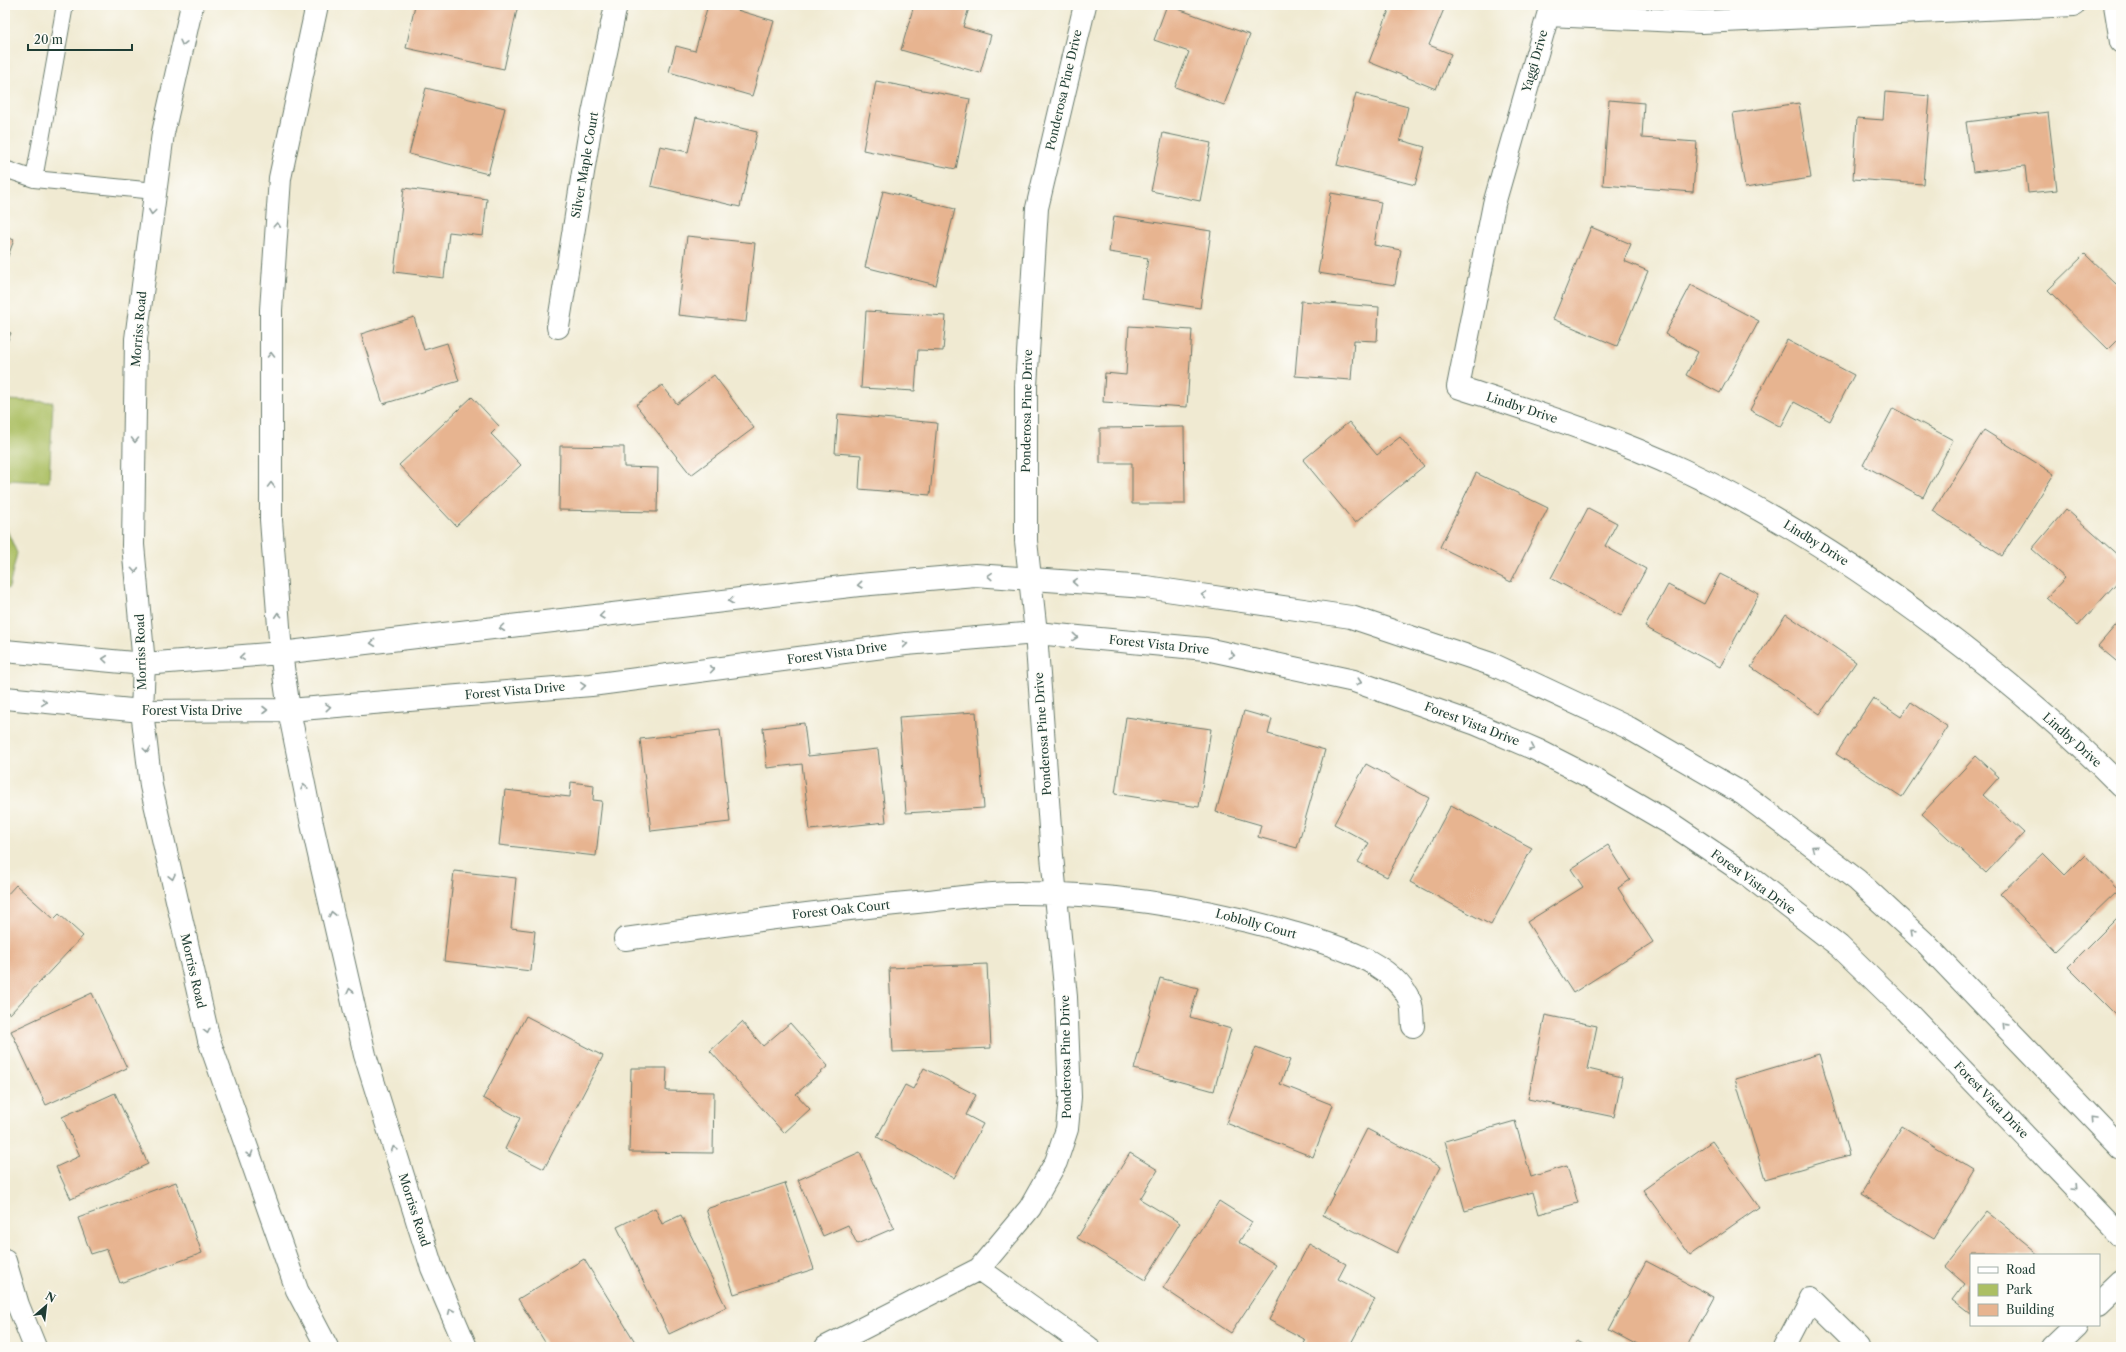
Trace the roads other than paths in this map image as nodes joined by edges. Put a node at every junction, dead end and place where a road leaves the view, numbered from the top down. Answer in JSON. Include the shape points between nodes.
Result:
{"nodes":[{"id":1,"x":65,"y":5,"type":"edge"},
{"id":2,"x":192,"y":5,"type":"edge"},
{"id":3,"x":317,"y":5,"type":"edge"},
{"id":4,"x":616,"y":5,"type":"edge"},
{"id":5,"x":1085,"y":5,"type":"edge"},
{"id":6,"x":2074,"y":5,"type":"edge"},
{"id":7,"x":2115,"y":5,"type":"edge"},
{"id":8,"x":2121,"y":42,"type":"edge"},
{"id":9,"x":5,"y":169,"type":"edge"},
{"id":10,"x":34,"y":179,"type":"junction"},
{"id":11,"x":155,"y":191,"type":"junction"},
{"id":12,"x":558,"y":327,"type":"dead end"},
{"id":13,"x":1458,"y":387,"type":"joint"},
{"id":14,"x":1029,"y":578,"type":"junction"},
{"id":15,"x":1036,"y":633,"type":"junction"},
{"id":16,"x":5,"y":651,"type":"edge"},
{"id":17,"x":281,"y":654,"type":"junction"},
{"id":18,"x":144,"y":664,"type":"junction"},
{"id":19,"x":5,"y":698,"type":"edge"},
{"id":20,"x":289,"y":710,"type":"junction"},
{"id":21,"x":142,"y":711,"type":"junction"},
{"id":22,"x":2121,"y":786,"type":"edge"},
{"id":23,"x":1058,"y":894,"type":"junction"},
{"id":24,"x":625,"y":938,"type":"dead end"},
{"id":25,"x":1413,"y":1026,"type":"dead end"},
{"id":26,"x":2121,"y":1147,"type":"edge"},
{"id":27,"x":2121,"y":1236,"type":"edge"},
{"id":28,"x":5,"y":1261,"type":"edge"},
{"id":29,"x":979,"y":1269,"type":"junction"},
{"id":30,"x":2121,"y":1282,"type":"edge"},
{"id":31,"x":2100,"y":1302,"type":"edge"},
{"id":32,"x":2075,"y":1326,"type":"edge"},
{"id":33,"x":35,"y":1347,"type":"edge"},
{"id":34,"x":327,"y":1347,"type":"edge"},
{"id":35,"x":466,"y":1347,"type":"edge"},
{"id":36,"x":826,"y":1347,"type":"edge"},
{"id":37,"x":1088,"y":1347,"type":"edge"},
{"id":38,"x":1786,"y":1347,"type":"edge"},
{"id":39,"x":1860,"y":1347,"type":"edge"},
{"id":40,"x":2053,"y":1347,"type":"edge"}],
"edges":[{"from":1,"to":10,"type":"lane"},
{"from":2,"to":11,"type":"main road","name":"Morriss Road","one_way":true,"via":[[163,132]]},
{"from":17,"to":3,"type":"main road","name":"Morriss Road","one_way":true,"via":[[271,520],[271,310],[280,178]]},
{"from":4,"to":12,"type":"main road","name":"Silver Maple Court","via":[[592,123]]},
{"from":5,"to":14,"type":"main road","name":"Ponderosa Pine Drive","via":[[1037,208],[1026,386],[1026,541]]},
{"from":6,"to":13,"type":"main road","name":"Yaggi Drive","via":[[1702,22],[1548,15],[1494,204]]},
{"from":7,"to":8,"type":"main road"},
{"from":9,"to":10,"type":"lane"},
{"from":10,"to":11,"type":"lane"},
{"from":11,"to":18,"type":"main road","name":"Morriss Road","one_way":true,"via":[[136,339],[133,545]]},
{"from":13,"to":22,"type":"main road","name":"Lindby Drive","via":[[1570,424],[1683,470],[1788,525],[1886,588],[1993,669],[2090,754]]},
{"from":14,"to":15,"type":"main road","name":"Ponderosa Pine Drive"},
{"from":14,"to":17,"type":"main road","one_way":true,"via":[[975,576],[859,585]]},
{"from":26,"to":14,"type":"main road","one_way":true,"via":[[1924,942],[1857,880],[1743,794],[1629,728],[1494,665],[1350,617],[1146,587]]},
{"from":20,"to":15,"type":"main road","name":"Forest Vista Drive","one_way":true,"via":[[591,685],[906,644]]},
{"from":15,"to":23,"type":"main road","name":"Ponderosa Pine Drive","via":[[1052,856]]},
{"from":15,"to":27,"type":"main road","name":"Forest Vista Drive","one_way":true,"via":[[1206,649],[1354,680],[1476,724],[1537,750],[1592,778],[1673,826],[1750,877],[1839,946],[1904,1009]]},
{"from":18,"to":16,"type":"main road","one_way":true},
{"from":17,"to":18,"type":"main road","one_way":true},
{"from":17,"to":20,"type":"main road","name":"Morriss Road"},
{"from":18,"to":21,"type":"main road","name":"Morriss Road"},
{"from":19,"to":21,"type":"main road","name":"Forest Vista Drive","one_way":true},
{"from":21,"to":20,"type":"main road","name":"Forest Vista Drive","one_way":true},
{"from":35,"to":20,"type":"main road","name":"Morriss Road","one_way":true,"via":[[430,1260],[365,1055],[337,938]]},
{"from":21,"to":34,"type":"main road","name":"Morriss Road","one_way":true,"via":[[151,786],[209,1040],[297,1290]]},
{"from":23,"to":24,"type":"main road","name":"Forest Oak Court","via":[[1020,892],[839,910]]},
{"from":23,"to":25,"type":"main road","name":"Loblolly Court","via":[[1148,902],[1200,910],[1246,920],[1321,942],[1362,958],[1394,977],[1410,1002]]},
{"from":23,"to":29,"type":"main road","name":"Ponderosa Pine Drive","via":[[1070,1097],[1068,1129],[1056,1162],[1030,1208]]},
{"from":28,"to":33,"type":"main road","via":[[18,1305]]},
{"from":29,"to":36,"type":"main road","name":"Ponderosa Pine Drive"},
{"from":29,"to":37,"type":"main road"},
{"from":30,"to":31,"type":"main road"},
{"from":32,"to":40,"type":"main road"},
{"from":38,"to":39,"type":"main road","via":[[1811,1299]]}]}
